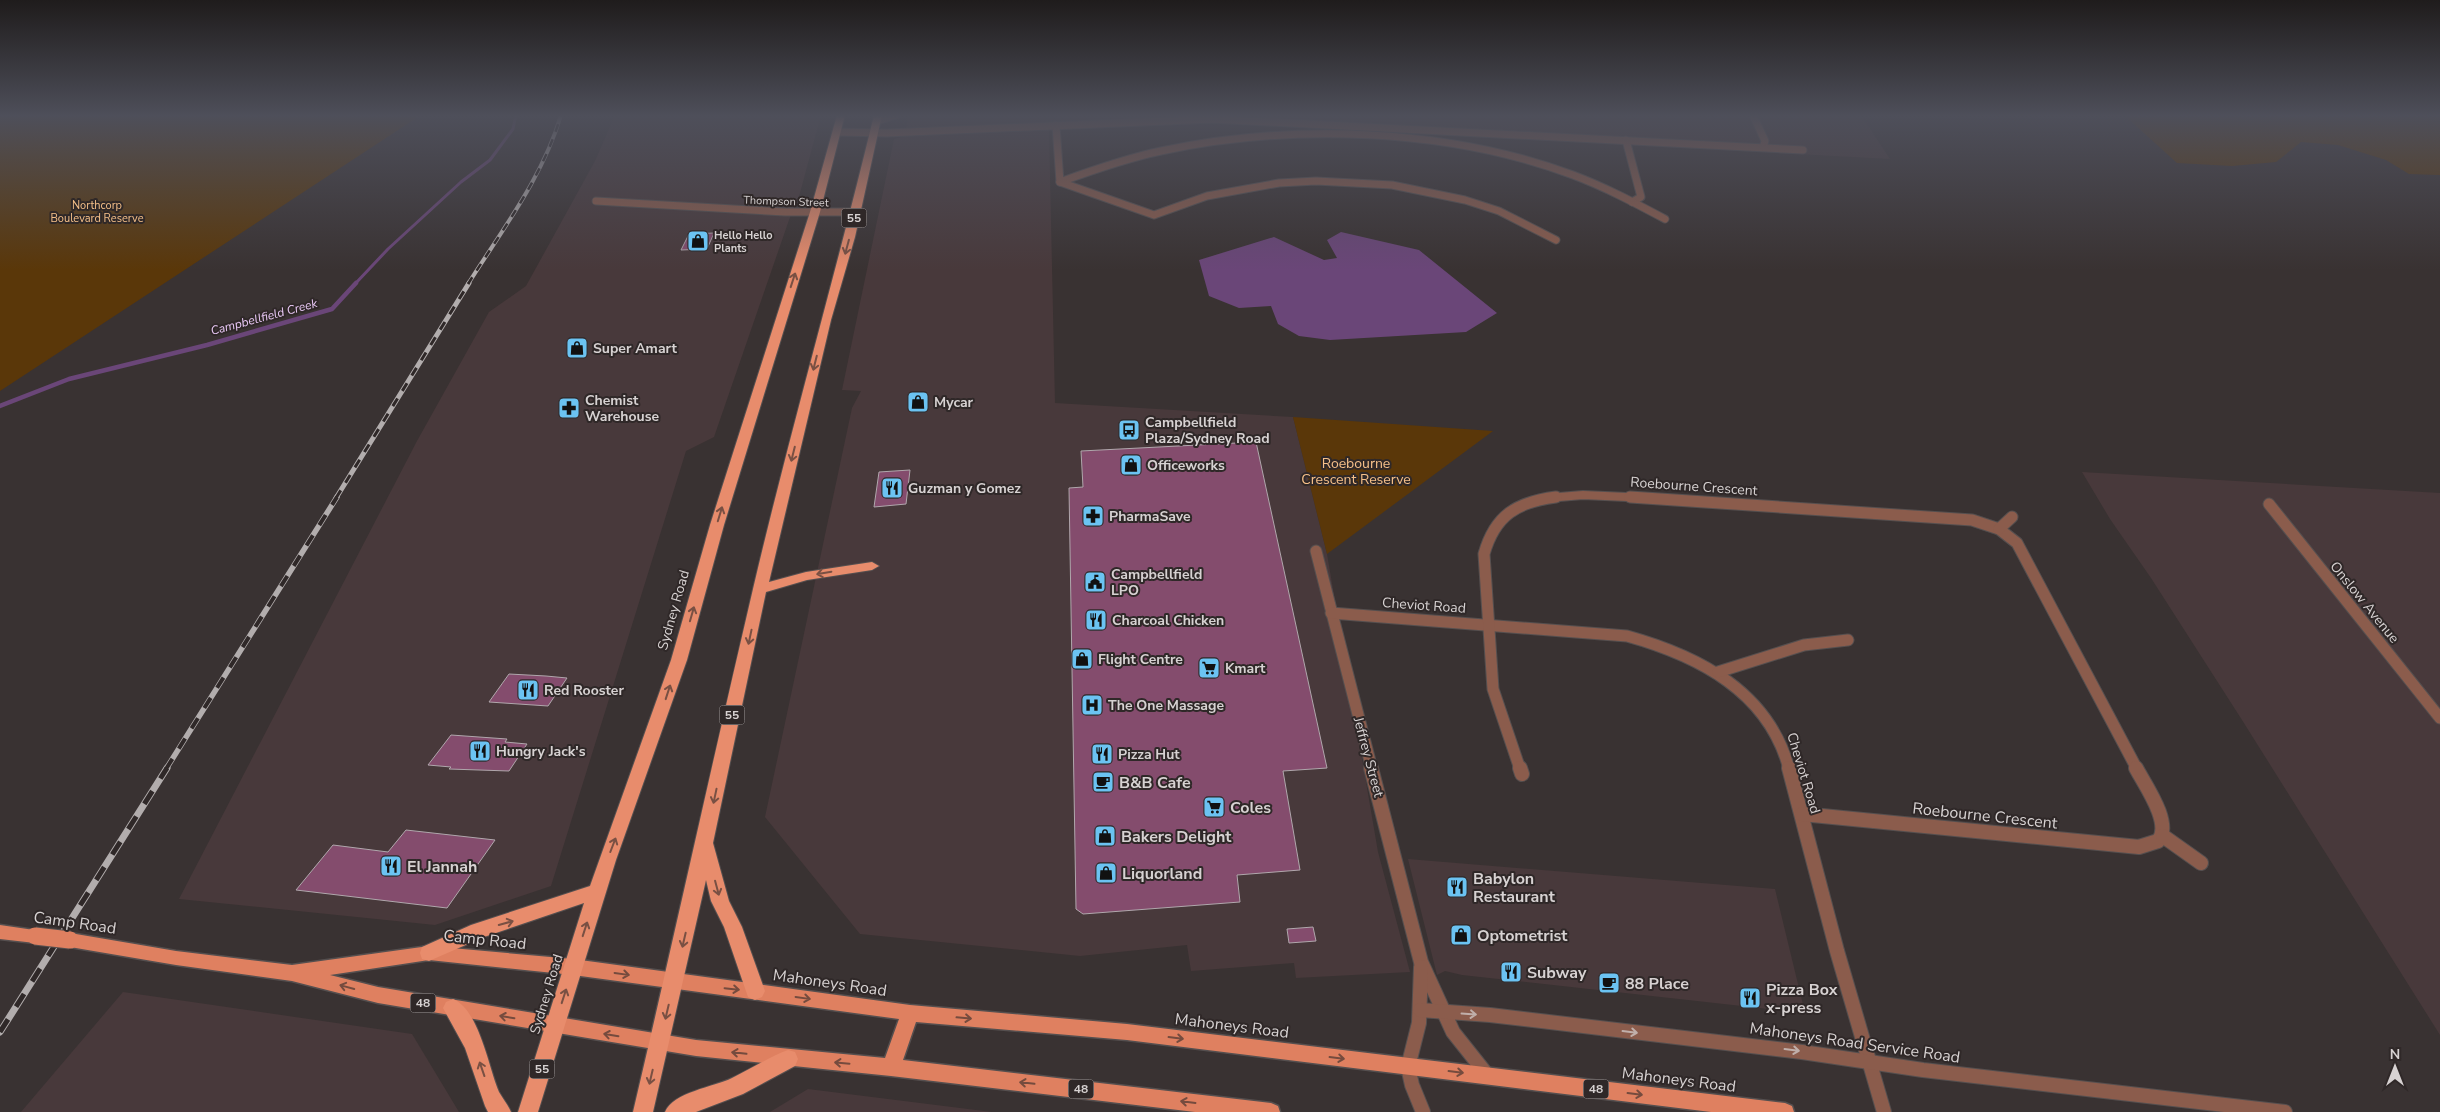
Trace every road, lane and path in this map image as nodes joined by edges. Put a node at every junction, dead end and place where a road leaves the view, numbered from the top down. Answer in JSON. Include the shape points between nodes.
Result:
{"nodes":[{"id":1,"x":827,"y":167,"type":"edge"},
{"id":2,"x":866,"y":167,"type":"edge"},
{"id":3,"x":1059,"y":167,"type":"edge"},
{"id":4,"x":1105,"y":167,"type":"edge"},
{"id":5,"x":1546,"y":167,"type":"edge"},
{"id":6,"x":1633,"y":167,"type":"edge"},
{"id":7,"x":1060,"y":182,"type":"junction"},
{"id":8,"x":596,"y":201,"type":"dead end"},
{"id":9,"x":1632,"y":202,"type":"junction"},
{"id":10,"x":815,"y":212,"type":"junction"},
{"id":11,"x":855,"y":212,"type":"junction"},
{"id":12,"x":1664,"y":219,"type":"dead end"},
{"id":13,"x":1556,"y":240,"type":"dead end"},
{"id":14,"x":2269,"y":504,"type":"dead end"},
{"id":15,"x":2012,"y":517,"type":"dead end"},
{"id":16,"x":1999,"y":529,"type":"junction"},
{"id":17,"x":1316,"y":551,"type":"dead end"},
{"id":18,"x":872,"y":566,"type":"dead end"},
{"id":19,"x":760,"y":589,"type":"junction"},
{"id":20,"x":1331,"y":613,"type":"junction"},
{"id":21,"x":1489,"y":624,"type":"junction"},
{"id":22,"x":1848,"y":640,"type":"dead end"},
{"id":23,"x":1718,"y":672,"type":"junction"},
{"id":24,"x":2440,"y":718,"type":"edge"},
{"id":25,"x":1522,"y":774,"type":"dead end"},
{"id":26,"x":1802,"y":814,"type":"junction"},
{"id":27,"x":2163,"y":836,"type":"junction"},
{"id":28,"x":705,"y":841,"type":"junction"},
{"id":29,"x":2201,"y":863,"type":"dead end"},
{"id":30,"x":598,"y":892,"type":"junction"},
{"id":31,"x":0,"y":932,"type":"edge"},
{"id":32,"x":429,"y":953,"type":"junction"},
{"id":33,"x":1421,"y":962,"type":"junction"},
{"id":34,"x":573,"y":967,"type":"junction"},
{"id":35,"x":292,"y":973,"type":"junction"},
{"id":36,"x":674,"y":981,"type":"junction"},
{"id":37,"x":754,"y":991,"type":"junction"},
{"id":38,"x":453,"y":1008,"type":"junction"},
{"id":39,"x":1420,"y":1010,"type":"junction"},
{"id":40,"x":1442,"y":1012,"type":"junction"},
{"id":41,"x":910,"y":1013,"type":"junction"},
{"id":42,"x":555,"y":1025,"type":"junction"},
{"id":43,"x":659,"y":1042,"type":"junction"},
{"id":44,"x":788,"y":1058,"type":"junction"},
{"id":45,"x":1868,"y":1061,"type":"junction"},
{"id":46,"x":891,"y":1067,"type":"junction"},
{"id":47,"x":1408,"y":1067,"type":"junction"},
{"id":48,"x":1488,"y":1076,"type":"junction"},
{"id":49,"x":501,"y":1112,"type":"edge"},
{"id":50,"x":528,"y":1112,"type":"edge"},
{"id":51,"x":643,"y":1112,"type":"edge"},
{"id":52,"x":675,"y":1112,"type":"edge"},
{"id":53,"x":1271,"y":1112,"type":"edge"},
{"id":54,"x":1423,"y":1112,"type":"edge"},
{"id":55,"x":1785,"y":1112,"type":"edge"},
{"id":56,"x":1884,"y":1112,"type":"edge"},
{"id":57,"x":2285,"y":1112,"type":"edge"}],
"edges":[{"from":1,"to":10,"type":"highway","name":"Sydney Road","number":"55"},
{"from":2,"to":11,"type":"highway","number":"55"},
{"from":3,"to":7,"type":"street"},
{"from":4,"to":7,"type":"street"},
{"from":5,"to":9,"type":"street"},
{"from":6,"to":9,"type":"street","via":[[1641,197]]},
{"from":7,"to":13,"type":"street","via":[[1154,215],[1192,200],[1240,189],[1297,183],[1385,184],[1461,198],[1500,211]]},
{"from":8,"to":10,"type":"street","name":"Thompson Street"},
{"from":9,"to":12,"type":"street"},
{"from":10,"to":11,"type":"street","name":"Thompson Street"},
{"from":30,"to":10,"type":"highway","name":"Sydney Road","number":"55","one_way":true,"via":[[670,689],[719,516]]},
{"from":11,"to":19,"type":"highway","number":"55","one_way":true},
{"from":14,"to":24,"type":"street","name":"Onslow Avenue"},
{"from":15,"to":16,"type":"street"},
{"from":16,"to":21,"type":"street","name":"Roebourne Crescent","via":[[1981,522],[1962,520],[1600,495],[1556,496],[1524,505],[1501,518],[1493,528],[1484,554]]},
{"from":16,"to":27,"type":"street","name":"Roebourne Crescent","via":[[2017,543],[2160,813]]},
{"from":17,"to":20,"type":"street","name":"Jeffrey Street"},
{"from":18,"to":19,"type":"highway","one_way":true,"via":[[806,576]]},
{"from":19,"to":28,"type":"highway","number":"55","one_way":true},
{"from":20,"to":21,"type":"street","name":"Cheviot Road"},
{"from":20,"to":33,"type":"street","name":"Jeffrey Street"},
{"from":21,"to":23,"type":"street","name":"Cheviot Road","via":[[1627,636],[1664,646]]},
{"from":21,"to":25,"type":"street","name":"Roebourne Crescent","via":[[1493,689]]},
{"from":22,"to":23,"type":"street","via":[[1804,645]]},
{"from":23,"to":26,"type":"street","name":"Cheviot Road","via":[[1754,701],[1772,725],[1784,750]]},
{"from":26,"to":27,"type":"street","name":"Roebourne Crescent","via":[[2139,847],[2150,845]]},
{"from":26,"to":45,"type":"street","name":"Cheviot Road"},
{"from":27,"to":29,"type":"street"},
{"from":28,"to":36,"type":"highway","number":"55","one_way":true},
{"from":28,"to":37,"type":"highway","one_way":true,"via":[[720,901]]},
{"from":32,"to":30,"type":"highway","one_way":true,"via":[[478,931]]},
{"from":34,"to":30,"type":"highway","name":"Sydney Road","number":"55","one_way":true},
{"from":31,"to":35,"type":"main road","name":"Camp Road","number":"48","bridge":true},
{"from":32,"to":34,"type":"main road","name":"Camp Road","number":"48"},
{"from":32,"to":35,"type":"main road","name":"Camp Road","number":"48"},
{"from":33,"to":39,"type":"street","name":"Jeffrey Street"},
{"from":33,"to":40,"type":"street","name":"Jeffrey Street"},
{"from":34,"to":36,"type":"main road","name":"Camp Road","number":"48","one_way":true},
{"from":42,"to":34,"type":"highway","name":"Sydney Road","number":"55","one_way":true},
{"from":38,"to":35,"type":"main road","name":"Camp Road","number":"48","one_way":true,"via":[[378,995]]},
{"from":36,"to":37,"type":"main road","name":"Mahoneys Road","number":"48","one_way":true},
{"from":36,"to":43,"type":"highway","number":"55","one_way":true},
{"from":37,"to":41,"type":"main road","name":"Mahoneys Road","number":"48","one_way":true},
{"from":42,"to":38,"type":"main road","name":"Camp Road","number":"48","one_way":true},
{"from":49,"to":38,"type":"highway","one_way":true,"via":[[490,1099],[466,1026]]},
{"from":39,"to":40,"type":"street","name":"Mahoneys Road Service Road"},
{"from":39,"to":47,"type":"street","name":"Jeffrey Street","via":[[1416,1042]]},
{"from":40,"to":45,"type":"street","name":"Mahoneys Road Service Road","one_way":true},
{"from":40,"to":48,"type":"street","name":"Jeffrey Street","via":[[1460,1042]]},
{"from":41,"to":46,"type":"main road"},
{"from":41,"to":47,"type":"main road","name":"Mahoneys Road","number":"48","one_way":true,"via":[[1128,1032]]},
{"from":43,"to":42,"type":"main road","name":"Camp Road","number":"48","one_way":true},
{"from":42,"to":50,"type":"highway","name":"Sydney Road","number":"55"},
{"from":44,"to":43,"type":"main road","number":"48","one_way":true},
{"from":43,"to":51,"type":"highway","number":"55","one_way":true},
{"from":46,"to":44,"type":"main road","number":"48","one_way":true},
{"from":44,"to":52,"type":"highway","via":[[736,1087],[702,1098]]},
{"from":45,"to":56,"type":"street","name":"Cheviot Road"},
{"from":45,"to":57,"type":"street","name":"Mahoneys Road Service Road"},
{"from":53,"to":46,"type":"main road","number":"48","one_way":true},
{"from":47,"to":48,"type":"main road","name":"Mahoneys Road","number":"48","one_way":true},
{"from":47,"to":54,"type":"street"},
{"from":48,"to":55,"type":"main road","name":"Mahoneys Road","number":"48","one_way":true}]}
